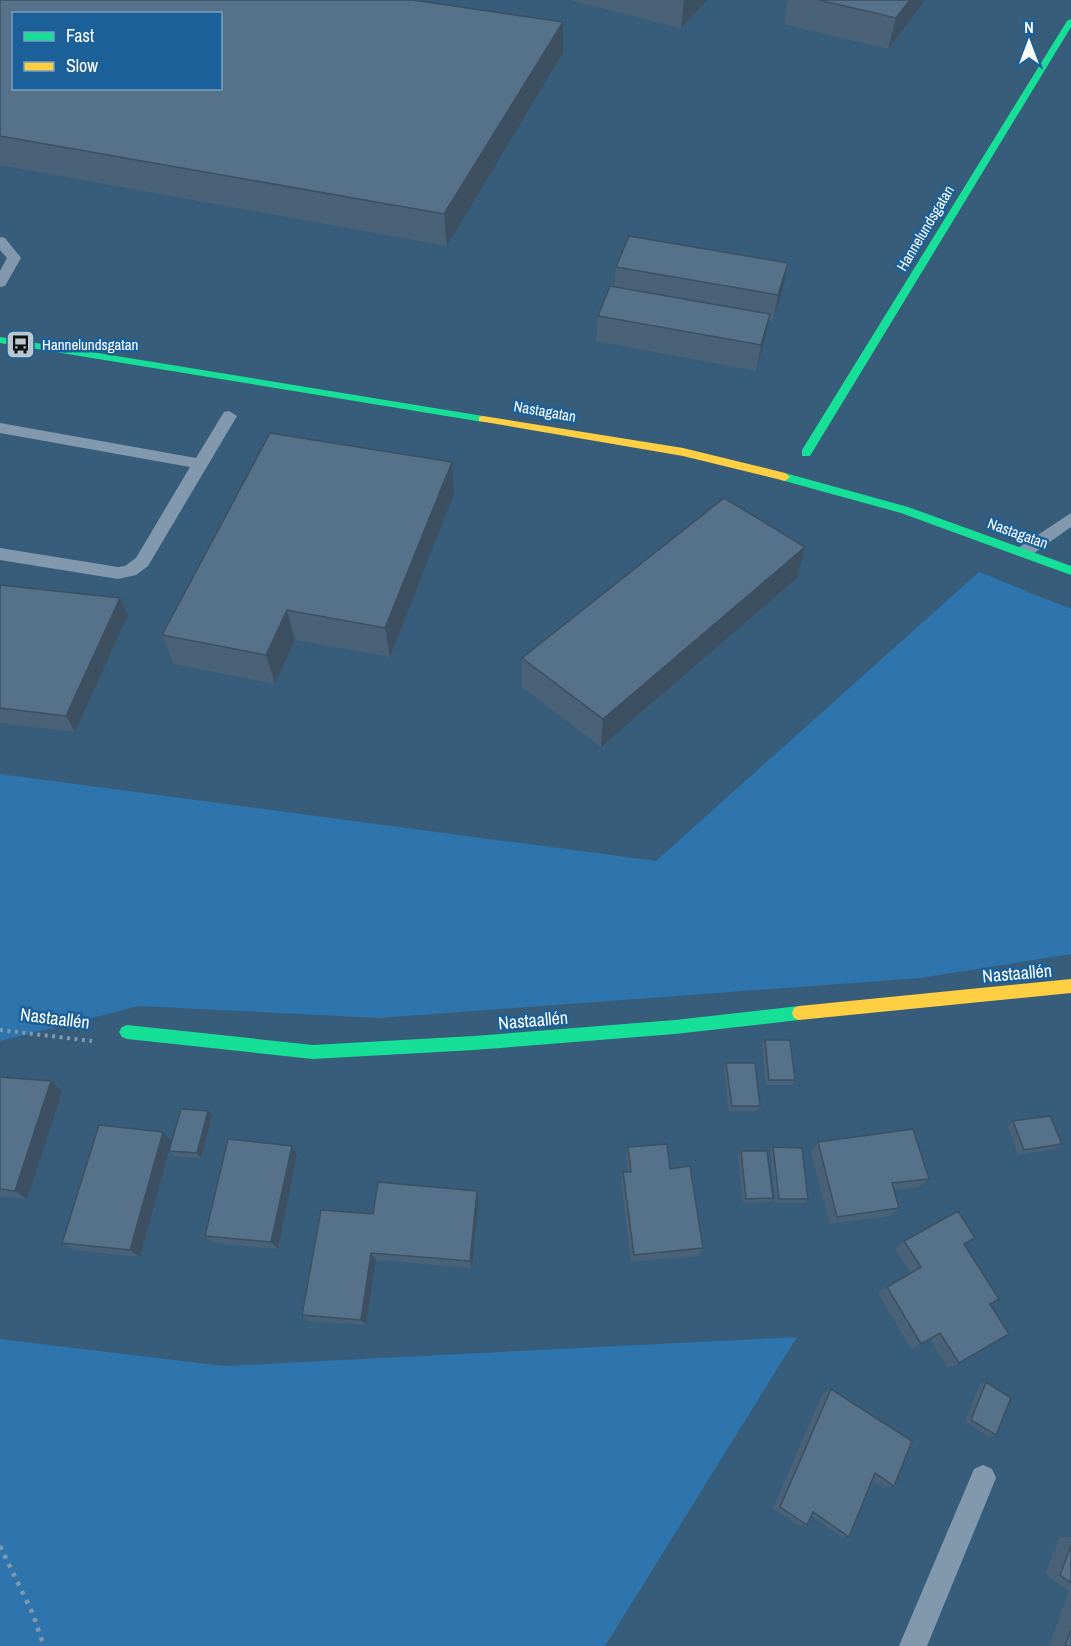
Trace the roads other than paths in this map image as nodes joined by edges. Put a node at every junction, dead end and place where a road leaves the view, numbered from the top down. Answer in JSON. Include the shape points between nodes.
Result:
{"nodes":[{"id":1,"x":1071,"y":21,"type":"edge"},
{"id":2,"x":0,"y":241,"type":"edge"},
{"id":3,"x":0,"y":283,"type":"edge"},
{"id":4,"x":0,"y":340,"type":"edge"},
{"id":5,"x":229,"y":416,"type":"dead end"},
{"id":6,"x":0,"y":429,"type":"edge"},
{"id":7,"x":806,"y":453,"type":"dead end"},
{"id":8,"x":201,"y":464,"type":"junction"},
{"id":9,"x":1071,"y":519,"type":"edge"},
{"id":10,"x":1024,"y":552,"type":"junction"},
{"id":11,"x":0,"y":554,"type":"edge"},
{"id":12,"x":1071,"y":571,"type":"edge"},
{"id":13,"x":1071,"y":986,"type":"edge"},
{"id":14,"x":127,"y":1032,"type":"road end"},
{"id":15,"x":983,"y":1478,"type":"dead end"},
{"id":16,"x":913,"y":1646,"type":"edge"}],
"edges":[{"from":1,"to":7,"type":"street","name":"Hannelundsgatan"},
{"from":2,"to":3,"type":"lane","via":[[14,258]]},
{"from":4,"to":10,"type":"street","name":"Nastagatan","via":[[683,452],[904,510]]},
{"from":5,"to":8,"type":"lane"},
{"from":6,"to":8,"type":"lane"},
{"from":8,"to":11,"type":"lane","via":[[142,562],[130,571],[104,572]]},
{"from":9,"to":10,"type":"lane"},
{"from":10,"to":12,"type":"street","name":"Nastagatan"},
{"from":13,"to":14,"type":"street","name":"Nastaallén","via":[[663,1028],[313,1052]]},
{"from":15,"to":16,"type":"lane"}]}
